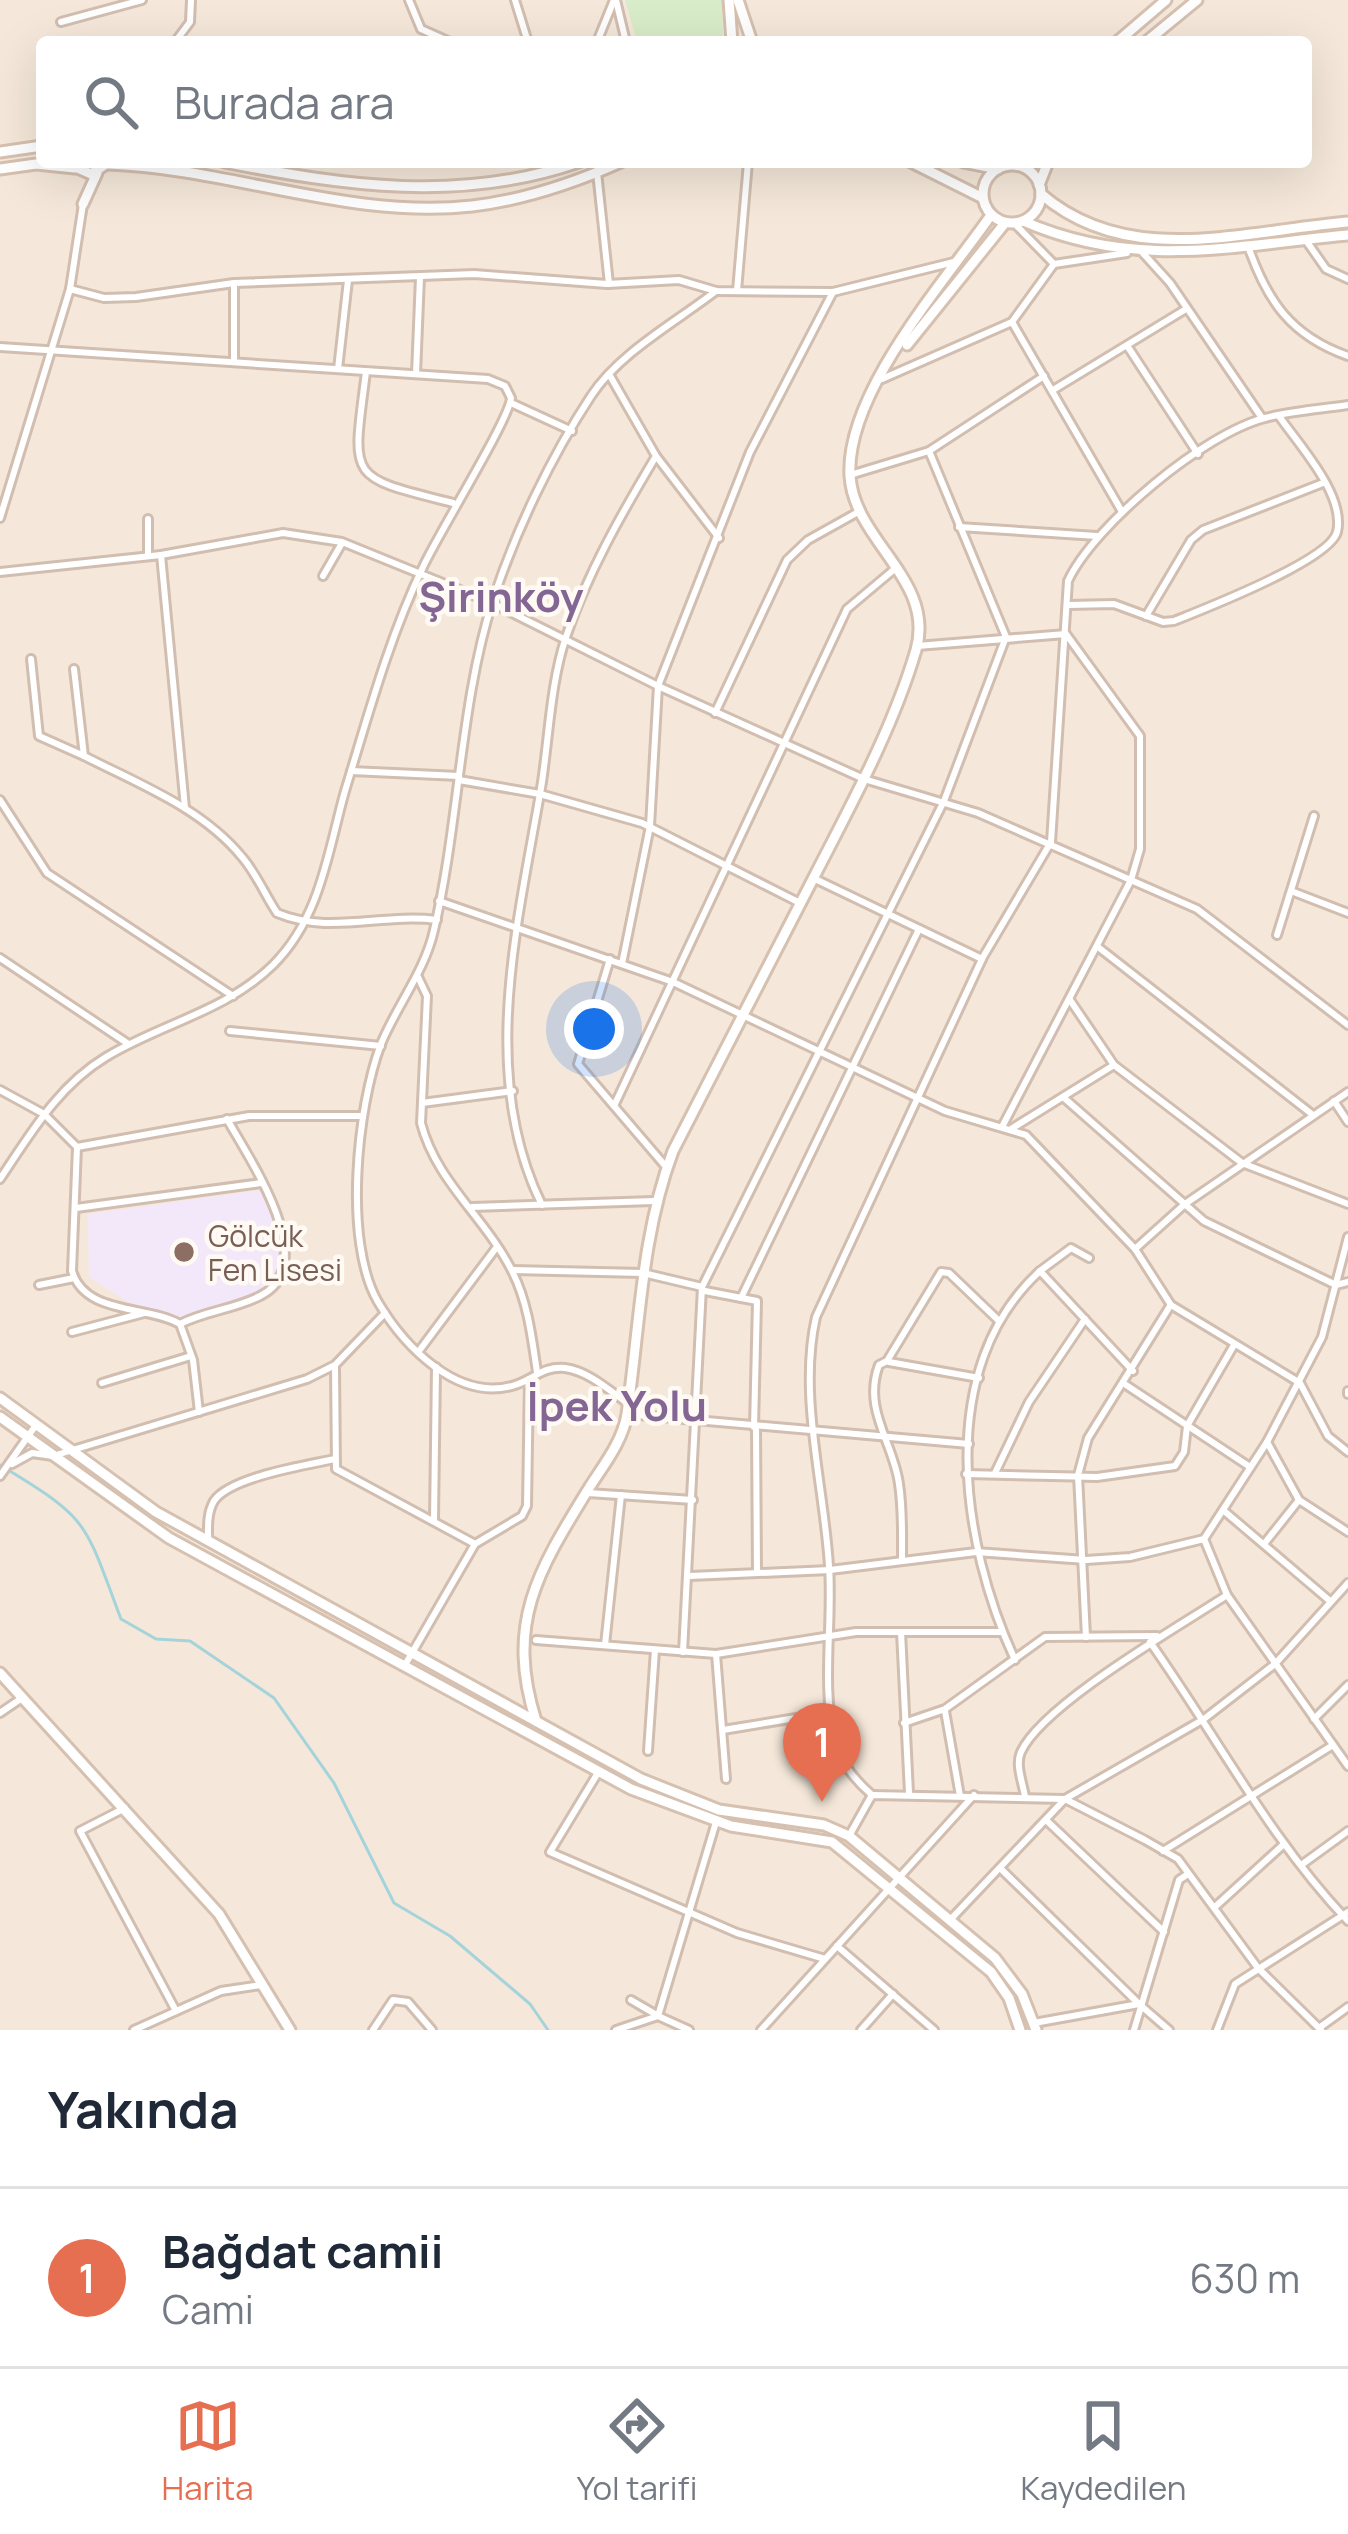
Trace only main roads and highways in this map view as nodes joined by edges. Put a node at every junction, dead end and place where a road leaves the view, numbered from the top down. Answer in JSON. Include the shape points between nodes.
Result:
{"nodes":[{"id":1,"x":729,"y":0,"type":"edge"},
{"id":2,"x":738,"y":0,"type":"edge"},
{"id":3,"x":1166,"y":0,"type":"edge"},
{"id":4,"x":1196,"y":0,"type":"edge"},
{"id":5,"x":732,"y":36,"type":"edge"},
{"id":6,"x":750,"y":36,"type":"edge"},
{"id":7,"x":1124,"y":36,"type":"edge"},
{"id":8,"x":1153,"y":36,"type":"edge"},
{"id":9,"x":36,"y":147,"type":"edge"},
{"id":10,"x":0,"y":152,"type":"edge"},
{"id":11,"x":36,"y":164,"type":"edge"},
{"id":12,"x":75,"y":168,"type":"edge"},
{"id":13,"x":102,"y":168,"type":"edge"},
{"id":14,"x":171,"y":168,"type":"edge"},
{"id":15,"x":259,"y":168,"type":"edge"},
{"id":16,"x":559,"y":168,"type":"edge"},
{"id":17,"x":607,"y":168,"type":"edge"},
{"id":18,"x":923,"y":168,"type":"edge"},
{"id":19,"x":1003,"y":168,"type":"edge"},
{"id":20,"x":1017,"y":168,"type":"edge"},
{"id":21,"x":1046,"y":168,"type":"edge"},
{"id":22,"x":0,"y":169,"type":"edge"},
{"id":23,"x":97,"y":173,"type":"junction"},
{"id":24,"x":1040,"y":190,"type":"junction"},
{"id":25,"x":983,"y":198,"type":"junction"},
{"id":26,"x":992,"y":215,"type":"junction"},
{"id":27,"x":1014,"y":222,"type":"junction"},
{"id":28,"x":1348,"y":222,"type":"edge"},
{"id":29,"x":1348,"y":235,"type":"edge"},
{"id":30,"x":889,"y":368,"type":"junction"},
{"id":31,"x":0,"y":1398,"type":"edge"},
{"id":32,"x":0,"y":1417,"type":"edge"},
{"id":33,"x":0,"y":1673,"type":"edge"},
{"id":34,"x":536,"y":1721,"type":"junction"},
{"id":35,"x":1035,"y":2026,"type":"edge"},
{"id":36,"x":290,"y":2030,"type":"edge"},
{"id":37,"x":1020,"y":2030,"type":"edge"}],
"edges":[{"from":1,"to":5,"type":"main road"},
{"from":2,"to":6,"type":"main road"},
{"from":3,"to":7,"type":"main road"},
{"from":4,"to":8,"type":"main road"},
{"from":9,"to":10,"type":"main road"},
{"from":11,"to":22,"type":"main road"},
{"from":12,"to":23,"type":"main road"},
{"from":12,"to":23,"type":"main road","via":[[83,204]]},
{"from":13,"to":23,"type":"main road"},
{"from":14,"to":17,"type":"main road","via":[[424,206],[500,201]]},
{"from":15,"to":16,"type":"main road","via":[[449,189]]},
{"from":18,"to":25,"type":"main road"},
{"from":19,"to":25,"type":"main road","via":[[986,181]]},
{"from":20,"to":24,"type":"main road","via":[[1030,172]]},
{"from":21,"to":24,"type":"main road"},
{"from":24,"to":27,"type":"main road","via":[[1036,210]]},
{"from":24,"to":28,"type":"main road","via":[[1076,221],[1126,239]]},
{"from":25,"to":26,"type":"main road"},
{"from":26,"to":27,"type":"main road"},
{"from":26,"to":30,"type":"main road"},
{"from":27,"to":29,"type":"main road","via":[[1127,253],[1194,254]]},
{"from":27,"to":30,"type":"main road"},
{"from":30,"to":34,"type":"main road","via":[[856,426],[850,476],[860,511],[916,606],[917,646],[864,779],[654,1201],[627,1409],[523,1627],[520,1658]]},
{"from":31,"to":34,"type":"main road","via":[[208,1543]]},
{"from":32,"to":37,"type":"main road","via":[[169,1538],[653,1800],[716,1822],[832,1842],[991,1972]]},
{"from":33,"to":36,"type":"main road","via":[[219,1914]]},
{"from":34,"to":35,"type":"main road","via":[[697,1803],[849,1836],[1004,1969]]}]}
